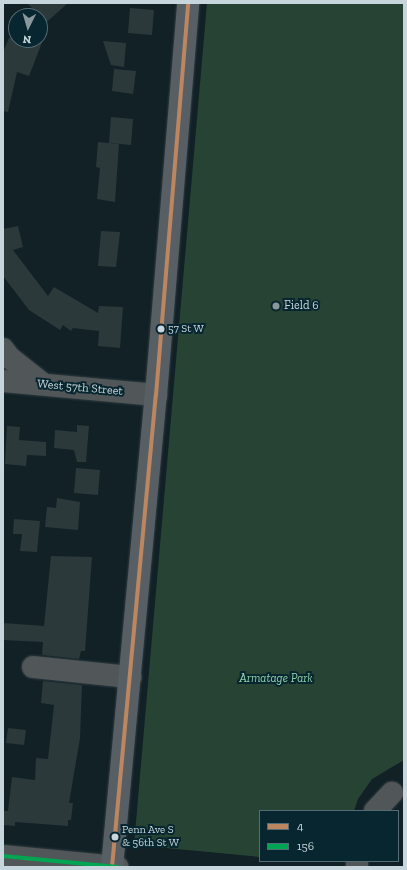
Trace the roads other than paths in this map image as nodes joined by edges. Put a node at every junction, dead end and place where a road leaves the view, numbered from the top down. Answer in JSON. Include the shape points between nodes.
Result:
{"nodes":[{"id":1,"x":188,"y":3,"type":"edge"},
{"id":2,"x":3,"y":349,"type":"edge"},
{"id":3,"x":3,"y":381,"type":"edge"},
{"id":4,"x":43,"y":384,"type":"junction"},
{"id":5,"x":156,"y":395,"type":"junction"},
{"id":6,"x":33,"y":667,"type":"dead end"},
{"id":7,"x":130,"y":677,"type":"junction"},
{"id":8,"x":392,"y":793,"type":"dead end"},
{"id":9,"x":376,"y":810,"type":"edge"},
{"id":10,"x":3,"y":856,"type":"edge"},
{"id":11,"x":112,"y":867,"type":"edge"},
{"id":12,"x":118,"y":867,"type":"edge"}],
"edges":[{"from":1,"to":5,"type":"main road"},
{"from":2,"to":4,"type":"street","via":[[10,358]]},
{"from":3,"to":4,"type":"street","name":"West 57th Street"},
{"from":4,"to":5,"type":"street","name":"West 57th Street"},
{"from":5,"to":7,"type":"main road"},
{"from":6,"to":7,"type":"street"},
{"from":7,"to":11,"type":"main road"},
{"from":8,"to":9,"type":"street"},
{"from":10,"to":11,"type":"street"},
{"from":11,"to":12,"type":"street"}]}
